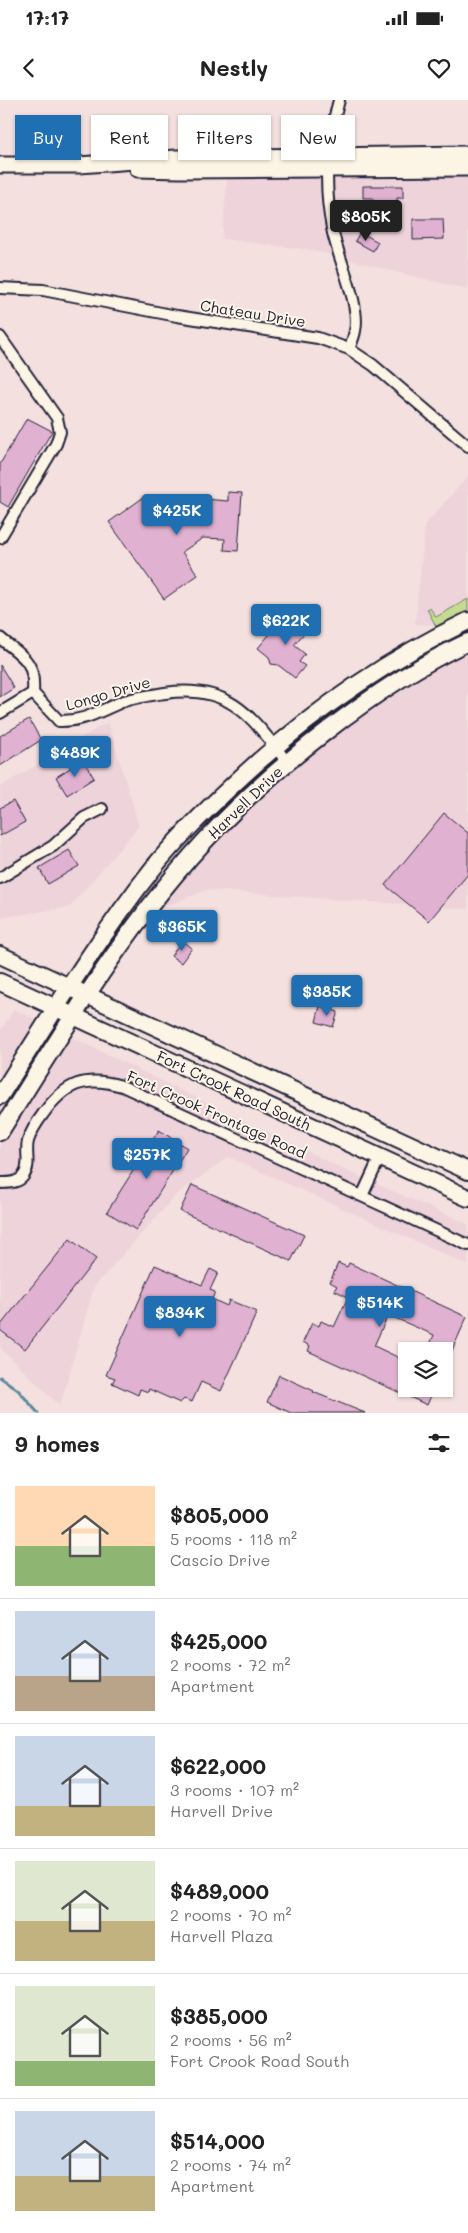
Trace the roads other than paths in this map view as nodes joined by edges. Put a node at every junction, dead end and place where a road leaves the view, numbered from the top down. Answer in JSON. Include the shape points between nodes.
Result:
{"nodes":[{"id":1,"x":339,"y":100,"type":"edge"},
{"id":2,"x":468,"y":154,"type":"edge"},
{"id":3,"x":327,"y":162,"type":"junction"},
{"id":4,"x":0,"y":166,"type":"edge"},
{"id":5,"x":468,"y":168,"type":"edge"},
{"id":6,"x":0,"y":288,"type":"edge"},
{"id":7,"x":0,"y":337,"type":"edge"},
{"id":8,"x":349,"y":350,"type":"junction"},
{"id":9,"x":468,"y":446,"type":"edge"},
{"id":10,"x":0,"y":538,"type":"edge"},
{"id":11,"x":468,"y":621,"type":"edge"},
{"id":12,"x":0,"y":638,"type":"edge"},
{"id":13,"x":468,"y":642,"type":"edge"},
{"id":14,"x":33,"y":693,"type":"junction"},
{"id":15,"x":0,"y":713,"type":"edge"},
{"id":16,"x":275,"y":746,"type":"junction"},
{"id":17,"x":287,"y":762,"type":"junction"},
{"id":18,"x":102,"y":809,"type":"dead end"},
{"id":19,"x":0,"y":878,"type":"edge"},
{"id":20,"x":0,"y":955,"type":"edge"},
{"id":21,"x":0,"y":982,"type":"edge"},
{"id":22,"x":69,"y":987,"type":"junction"},
{"id":23,"x":86,"y":995,"type":"junction"},
{"id":24,"x":56,"y":1008,"type":"junction"},
{"id":25,"x":73,"y":1016,"type":"junction"},
{"id":26,"x":0,"y":1096,"type":"edge"},
{"id":27,"x":0,"y":1132,"type":"edge"},
{"id":28,"x":380,"y":1157,"type":"junction"},
{"id":29,"x":468,"y":1171,"type":"edge"},
{"id":30,"x":0,"y":1182,"type":"edge"},
{"id":31,"x":362,"y":1196,"type":"junction"},
{"id":32,"x":468,"y":1198,"type":"edge"},
{"id":33,"x":468,"y":1245,"type":"edge"}],
"edges":[{"from":1,"to":3,"type":"street"},
{"from":2,"to":3,"type":"main road"},
{"from":3,"to":4,"type":"main road","via":[[176,158],[79,165]]},
{"from":3,"to":5,"type":"main road"},
{"from":3,"to":8,"type":"street","via":[[332,228],[355,316],[356,330]]},
{"from":6,"to":8,"type":"street","name":"Chateau Drive","via":[[43,290],[177,316],[318,338]]},
{"from":7,"to":10,"type":"street","via":[[57,418],[60,432]]},
{"from":8,"to":9,"type":"street","name":"Chateau Drive","via":[[373,365]]},
{"from":11,"to":16,"type":"main road","name":"Harvell Drive","via":[[396,659],[334,700]]},
{"from":12,"to":14,"type":"street","via":[[29,662],[34,678]]},
{"from":13,"to":17,"type":"main road","name":"Harvell Drive","via":[[378,693]]},
{"from":14,"to":15,"type":"street"},
{"from":14,"to":16,"type":"street","name":"Longo Drive","via":[[59,721],[74,722],[127,700],[152,694],[202,692],[222,697],[238,707]]},
{"from":16,"to":17,"type":"street","name":"Longo Drive"},
{"from":16,"to":22,"type":"main road","name":"Harvell Drive","via":[[205,810],[172,846],[123,908]]},
{"from":17,"to":23,"type":"main road","name":"Harvell Drive","via":[[232,812],[189,859]]},
{"from":18,"to":19,"type":"street","via":[[84,818],[53,846]]},
{"from":20,"to":22,"type":"main road","name":"Fort Crook Road South"},
{"from":21,"to":24,"type":"main road","name":"Fort Crook Road South"},
{"from":22,"to":23,"type":"main road","name":"Fort Crook Road South"},
{"from":22,"to":24,"type":"main road","name":"Harvell Drive"},
{"from":23,"to":25,"type":"main road","name":"Harvell Drive"},
{"from":23,"to":29,"type":"main road","name":"Fort Crook Road South"},
{"from":24,"to":25,"type":"main road","name":"Fort Crook Road South"},
{"from":24,"to":26,"type":"main road","name":"Harvell Drive"},
{"from":25,"to":27,"type":"main road","name":"Harvell Drive"},
{"from":25,"to":28,"type":"main road","name":"Fort Crook Road South"},
{"from":28,"to":31,"type":"street"},
{"from":28,"to":32,"type":"main road","name":"Fort Crook Road South"},
{"from":30,"to":31,"type":"street","name":"Fort Crook Frontage Road","via":[[16,1182],[24,1176],[28,1168],[26,1148],[29,1137],[54,1100],[64,1090],[93,1081],[122,1086]]},
{"from":31,"to":33,"type":"street","name":"Fort Crook Frontage Road"}]}
